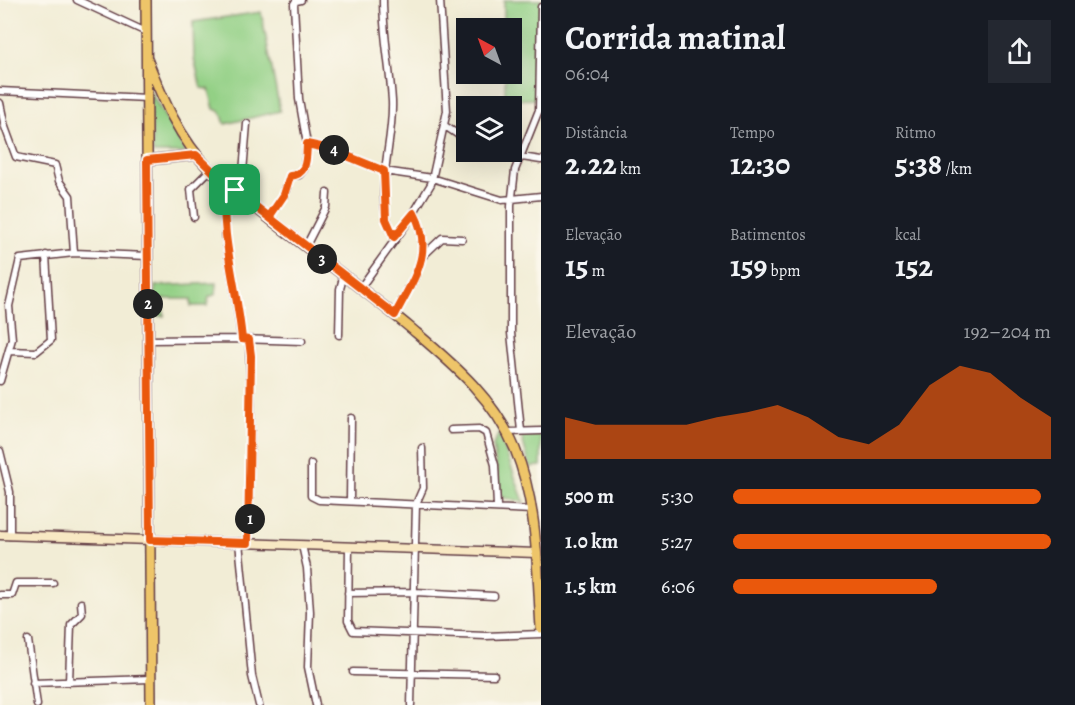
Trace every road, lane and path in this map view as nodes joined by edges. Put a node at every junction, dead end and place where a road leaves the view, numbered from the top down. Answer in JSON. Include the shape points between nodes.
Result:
{"nodes":[{"id":1,"x":78,"y":0,"type":"edge"},
{"id":2,"x":146,"y":0,"type":"edge"},
{"id":3,"x":301,"y":0,"type":"edge"},
{"id":4,"x":383,"y":0,"type":"edge"},
{"id":5,"x":440,"y":0,"type":"edge"},
{"id":6,"x":541,"y":7,"type":"edge"},
{"id":7,"x":146,"y":32,"type":"junction"},
{"id":8,"x":147,"y":59,"type":"junction"},
{"id":9,"x":0,"y":91,"type":"edge"},
{"id":10,"x":147,"y":98,"type":"junction"},
{"id":11,"x":0,"y":103,"type":"edge"},
{"id":12,"x":247,"y":124,"type":"dead end"},
{"id":13,"x":446,"y":126,"type":"junction"},
{"id":14,"x":456,"y":133,"type":"edge"},
{"id":15,"x":307,"y":144,"type":"junction"},
{"id":16,"x":522,"y":151,"type":"edge"},
{"id":17,"x":196,"y":155,"type":"junction"},
{"id":18,"x":522,"y":158,"type":"edge"},
{"id":19,"x":147,"y":160,"type":"junction"},
{"id":20,"x":541,"y":160,"type":"edge"},
{"id":21,"x":518,"y":162,"type":"edge"},
{"id":22,"x":210,"y":170,"type":"junction"},
{"id":23,"x":384,"y":171,"type":"junction"},
{"id":24,"x":432,"y":178,"type":"junction"},
{"id":25,"x":225,"y":183,"type":"junction"},
{"id":26,"x":235,"y":190,"type":"junction"},
{"id":27,"x":327,"y":193,"type":"dead end"},
{"id":28,"x":541,"y":196,"type":"edge"},
{"id":29,"x":512,"y":199,"type":"junction"},
{"id":30,"x":414,"y":213,"type":"junction"},
{"id":31,"x":194,"y":217,"type":"dead end"},
{"id":32,"x":269,"y":217,"type":"junction"},
{"id":33,"x":394,"y":237,"type":"junction"},
{"id":34,"x":462,"y":239,"type":"dead end"},
{"id":35,"x":306,"y":246,"type":"junction"},
{"id":36,"x":74,"y":253,"type":"junction"},
{"id":37,"x":46,"y":255,"type":"junction"},
{"id":38,"x":148,"y":256,"type":"junction"},
{"id":39,"x":421,"y":257,"type":"junction"},
{"id":40,"x":344,"y":274,"type":"junction"},
{"id":41,"x":360,"y":287,"type":"junction"},
{"id":42,"x":395,"y":315,"type":"junction"},
{"id":43,"x":339,"y":335,"type":"dead end"},
{"id":44,"x":242,"y":339,"type":"junction"},
{"id":45,"x":149,"y":340,"type":"junction"},
{"id":46,"x":249,"y":340,"type":"junction"},
{"id":47,"x":302,"y":341,"type":"dead end"},
{"id":48,"x":10,"y":351,"type":"junction"},
{"id":49,"x":0,"y":381,"type":"edge"},
{"id":50,"x":351,"y":418,"type":"dead end"},
{"id":51,"x":451,"y":430,"type":"dead end"},
{"id":52,"x":520,"y":431,"type":"junction"},
{"id":53,"x":541,"y":431,"type":"edge"},
{"id":54,"x":507,"y":432,"type":"junction"},
{"id":55,"x":422,"y":448,"type":"dead end"},
{"id":56,"x":0,"y":451,"type":"edge"},
{"id":57,"x":311,"y":464,"type":"dead end"},
{"id":58,"x":350,"y":500,"type":"junction"},
{"id":59,"x":416,"y":504,"type":"junction"},
{"id":60,"x":498,"y":507,"type":"junction"},
{"id":61,"x":532,"y":510,"type":"junction"},
{"id":62,"x":0,"y":535,"type":"edge"},
{"id":63,"x":10,"y":536,"type":"junction"},
{"id":64,"x":150,"y":540,"type":"junction"},
{"id":65,"x":244,"y":543,"type":"junction"},
{"id":66,"x":302,"y":545,"type":"junction"},
{"id":67,"x":350,"y":547,"type":"junction"},
{"id":68,"x":416,"y":549,"type":"junction"},
{"id":69,"x":538,"y":553,"type":"edge"},
{"id":70,"x":53,"y":583,"type":"dead end"},
{"id":71,"x":415,"y":592,"type":"junction"},
{"id":72,"x":348,"y":593,"type":"junction"},
{"id":73,"x":0,"y":595,"type":"edge"},
{"id":74,"x":495,"y":596,"type":"dead end"},
{"id":75,"x":81,"y":603,"type":"dead end"},
{"id":76,"x":541,"y":628,"type":"edge"},
{"id":77,"x":415,"y":633,"type":"junction"},
{"id":78,"x":541,"y":634,"type":"edge"},
{"id":79,"x":28,"y":640,"type":"dead end"},
{"id":80,"x":353,"y":672,"type":"dead end"},
{"id":81,"x":411,"y":673,"type":"junction"},
{"id":82,"x":494,"y":675,"type":"dead end"},
{"id":83,"x":150,"y":679,"type":"junction"},
{"id":84,"x":69,"y":682,"type":"junction"},
{"id":85,"x":33,"y":683,"type":"junction"},
{"id":86,"x":37,"y":705,"type":"edge"},
{"id":87,"x":151,"y":705,"type":"edge"},
{"id":88,"x":259,"y":705,"type":"edge"},
{"id":89,"x":316,"y":705,"type":"edge"},
{"id":90,"x":411,"y":705,"type":"edge"}],
"edges":[{"from":1,"to":7,"type":"street"},
{"from":2,"to":7,"type":"main road"},
{"from":3,"to":15,"type":"street","via":[[294,3],[299,99]]},
{"from":4,"to":23,"type":"street","via":[[392,101]]},
{"from":5,"to":13,"type":"street"},
{"from":6,"to":16,"type":"street","via":[[539,110]]},
{"from":7,"to":8,"type":"main road"},
{"from":8,"to":10,"type":"main road"},
{"from":8,"to":17,"type":"main road","via":[[175,125]]},
{"from":9,"to":10,"type":"street"},
{"from":10,"to":19,"type":"main road"},
{"from":11,"to":36,"type":"street","via":[[14,154],[27,161],[54,164],[59,182],[70,196]]},
{"from":12,"to":26,"type":"street","via":[[243,172]]},
{"from":13,"to":14,"type":"street"},
{"from":13,"to":24,"type":"street"},
{"from":15,"to":23,"type":"street"},
{"from":15,"to":32,"type":"street","via":[[304,169],[299,175],[290,176],[284,195]]},
{"from":17,"to":19,"type":"main road"},
{"from":17,"to":22,"type":"main road"},
{"from":18,"to":20,"type":"street"},
{"from":19,"to":38,"type":"main road"},
{"from":21,"to":29,"type":"street"},
{"from":22,"to":25,"type":"main road"},
{"from":22,"to":31,"type":"street","via":[[191,189]]},
{"from":23,"to":24,"type":"street"},
{"from":23,"to":33,"type":"street","via":[[386,219]]},
{"from":24,"to":29,"type":"street","via":[[502,200]]},
{"from":24,"to":30,"type":"street"},
{"from":25,"to":26,"type":"main road"},
{"from":25,"to":44,"type":"street","via":[[224,234]]},
{"from":26,"to":32,"type":"main road"},
{"from":27,"to":35,"type":"street","via":[[326,207]]},
{"from":28,"to":29,"type":"street"},
{"from":29,"to":52,"type":"street","via":[[511,333]]},
{"from":30,"to":33,"type":"street"},
{"from":30,"to":39,"type":"street","via":[[424,243]]},
{"from":32,"to":35,"type":"main road"},
{"from":33,"to":41,"type":"street"},
{"from":34,"to":39,"type":"street","via":[[442,238]]},
{"from":35,"to":40,"type":"main road"},
{"from":36,"to":37,"type":"street"},
{"from":36,"to":38,"type":"street"},
{"from":37,"to":48,"type":"street","via":[[20,259],[10,297]]},
{"from":37,"to":48,"type":"street","via":[[51,340],[36,352]]},
{"from":38,"to":45,"type":"main road"},
{"from":39,"to":42,"type":"street"},
{"from":40,"to":41,"type":"main road"},
{"from":40,"to":43,"type":"street"},
{"from":41,"to":42,"type":"main road"},
{"from":42,"to":54,"type":"main road","via":[[483,395]]},
{"from":44,"to":45,"type":"street"},
{"from":44,"to":46,"type":"street"},
{"from":45,"to":64,"type":"main road"},
{"from":46,"to":47,"type":"street"},
{"from":46,"to":65,"type":"street","via":[[251,403]]},
{"from":48,"to":49,"type":"street"},
{"from":50,"to":58,"type":"street"},
{"from":51,"to":60,"type":"street","via":[[479,429],[486,433],[495,465]]},
{"from":52,"to":53,"type":"street"},
{"from":52,"to":54,"type":"street"},
{"from":54,"to":61,"type":"main road","via":[[524,473]]},
{"from":55,"to":59,"type":"street","via":[[423,488]]},
{"from":56,"to":63,"type":"street","via":[[10,492]]},
{"from":57,"to":58,"type":"street","via":[[312,497]]},
{"from":58,"to":59,"type":"street"},
{"from":59,"to":60,"type":"street"},
{"from":59,"to":68,"type":"street"},
{"from":60,"to":61,"type":"street"},
{"from":61,"to":69,"type":"main road"},
{"from":62,"to":63,"type":"street"},
{"from":63,"to":64,"type":"street"},
{"from":64,"to":65,"type":"street"},
{"from":64,"to":83,"type":"main road"},
{"from":65,"to":66,"type":"street"},
{"from":65,"to":88,"type":"street","via":[[252,676]]},
{"from":66,"to":67,"type":"street"},
{"from":66,"to":89,"type":"street","via":[[310,604],[308,668]]},
{"from":67,"to":68,"type":"street"},
{"from":67,"to":72,"type":"street"},
{"from":68,"to":69,"type":"street"},
{"from":68,"to":71,"type":"street"},
{"from":69,"to":76,"type":"main road"},
{"from":70,"to":73,"type":"street","via":[[16,583],[12,595]]},
{"from":71,"to":72,"type":"street"},
{"from":71,"to":74,"type":"street"},
{"from":71,"to":77,"type":"street"},
{"from":72,"to":77,"type":"street","via":[[348,621],[353,631]]},
{"from":75,"to":84,"type":"street","via":[[82,614],[71,625]]},
{"from":77,"to":78,"type":"street"},
{"from":77,"to":81,"type":"street"},
{"from":79,"to":85,"type":"street"},
{"from":80,"to":81,"type":"street"},
{"from":81,"to":82,"type":"street"},
{"from":81,"to":90,"type":"street"},
{"from":83,"to":84,"type":"street"},
{"from":83,"to":87,"type":"main road"},
{"from":84,"to":85,"type":"street"},
{"from":85,"to":86,"type":"street"}]}
